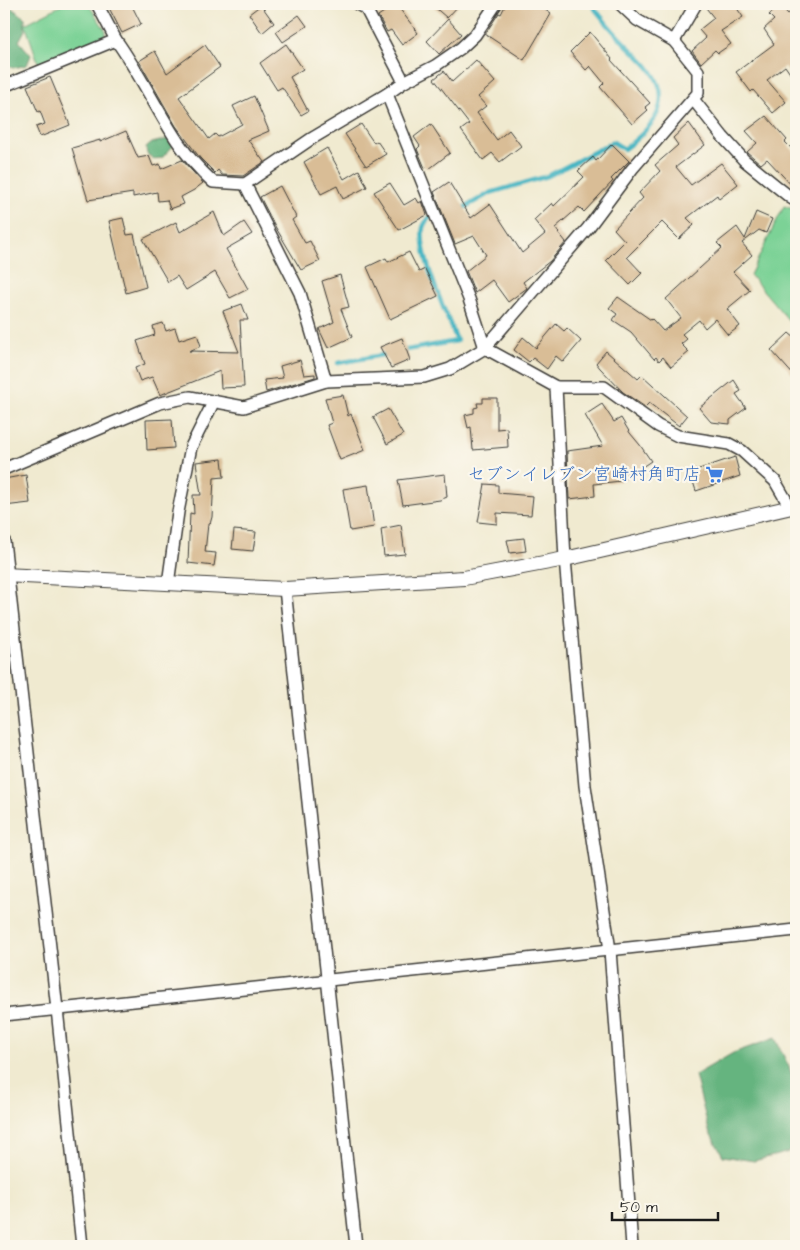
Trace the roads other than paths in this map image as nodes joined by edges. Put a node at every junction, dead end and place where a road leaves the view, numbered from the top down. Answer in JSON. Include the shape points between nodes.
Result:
{"nodes":[{"id":1,"x":97,"y":4,"type":"edge"},
{"id":2,"x":496,"y":4,"type":"edge"},
{"id":3,"x":620,"y":4,"type":"edge"},
{"id":4,"x":696,"y":4,"type":"edge"},
{"id":5,"x":364,"y":5,"type":"edge"},
{"id":6,"x":116,"y":40,"type":"junction"},
{"id":7,"x":674,"y":41,"type":"junction"},
{"id":8,"x":404,"y":82,"type":"junction"},
{"id":9,"x":4,"y":86,"type":"edge"},
{"id":10,"x":387,"y":94,"type":"junction"},
{"id":11,"x":693,"y":99,"type":"junction"},
{"id":12,"x":245,"y":184,"type":"junction"},
{"id":13,"x":796,"y":201,"type":"edge"},
{"id":14,"x":485,"y":348,"type":"junction"},
{"id":15,"x":326,"y":381,"type":"junction"},
{"id":16,"x":556,"y":387,"type":"junction"},
{"id":17,"x":214,"y":401,"type":"junction"},
{"id":18,"x":4,"y":469,"type":"edge"},
{"id":19,"x":793,"y":507,"type":"edge"},
{"id":20,"x":4,"y":541,"type":"edge"},
{"id":21,"x":565,"y":559,"type":"junction"},
{"id":22,"x":6,"y":575,"type":"edge"},
{"id":23,"x":168,"y":584,"type":"junction"},
{"id":24,"x":285,"y":589,"type":"junction"},
{"id":25,"x":796,"y":930,"type":"edge"},
{"id":26,"x":610,"y":950,"type":"junction"},
{"id":27,"x":329,"y":981,"type":"junction"},
{"id":28,"x":57,"y":1009,"type":"junction"},
{"id":29,"x":4,"y":1016,"type":"edge"},
{"id":30,"x":82,"y":1246,"type":"edge"},
{"id":31,"x":356,"y":1246,"type":"edge"},
{"id":32,"x":632,"y":1246,"type":"edge"}],
"edges":[{"from":1,"to":6,"type":"street"},
{"from":2,"to":8,"type":"street","via":[[462,48]]},
{"from":3,"to":7,"type":"street","via":[[637,20]]},
{"from":4,"to":7,"type":"street"},
{"from":5,"to":8,"type":"street"},
{"from":6,"to":9,"type":"street"},
{"from":6,"to":12,"type":"street","via":[[178,143],[200,169],[213,182]]},
{"from":7,"to":11,"type":"street","via":[[698,70],[698,92]]},
{"from":8,"to":10,"type":"street"},
{"from":10,"to":12,"type":"street","via":[[310,139]]},
{"from":10,"to":14,"type":"street","via":[[469,299]]},
{"from":11,"to":13,"type":"street","via":[[744,160]]},
{"from":11,"to":14,"type":"street"},
{"from":12,"to":15,"type":"street","via":[[300,293]]},
{"from":14,"to":15,"type":"street","via":[[450,369],[424,377]]},
{"from":14,"to":16,"type":"street"},
{"from":15,"to":17,"type":"street","via":[[244,407]]},
{"from":16,"to":19,"type":"street","via":[[604,387],[658,426],[678,436],[729,444],[742,451],[776,481]]},
{"from":16,"to":21,"type":"street"},
{"from":17,"to":18,"type":"street","via":[[190,397],[160,403]]},
{"from":17,"to":23,"type":"street","via":[[191,448]]},
{"from":19,"to":21,"type":"street"},
{"from":20,"to":22,"type":"street"},
{"from":21,"to":24,"type":"street","via":[[464,578]]},
{"from":21,"to":26,"type":"street","via":[[585,786]]},
{"from":22,"to":23,"type":"street"},
{"from":22,"to":28,"type":"street"},
{"from":23,"to":24,"type":"street"},
{"from":24,"to":27,"type":"street"},
{"from":25,"to":26,"type":"street"},
{"from":26,"to":27,"type":"street"},
{"from":26,"to":32,"type":"street"},
{"from":27,"to":28,"type":"street"},
{"from":27,"to":31,"type":"street"},
{"from":28,"to":29,"type":"street"},
{"from":28,"to":30,"type":"street"}]}
